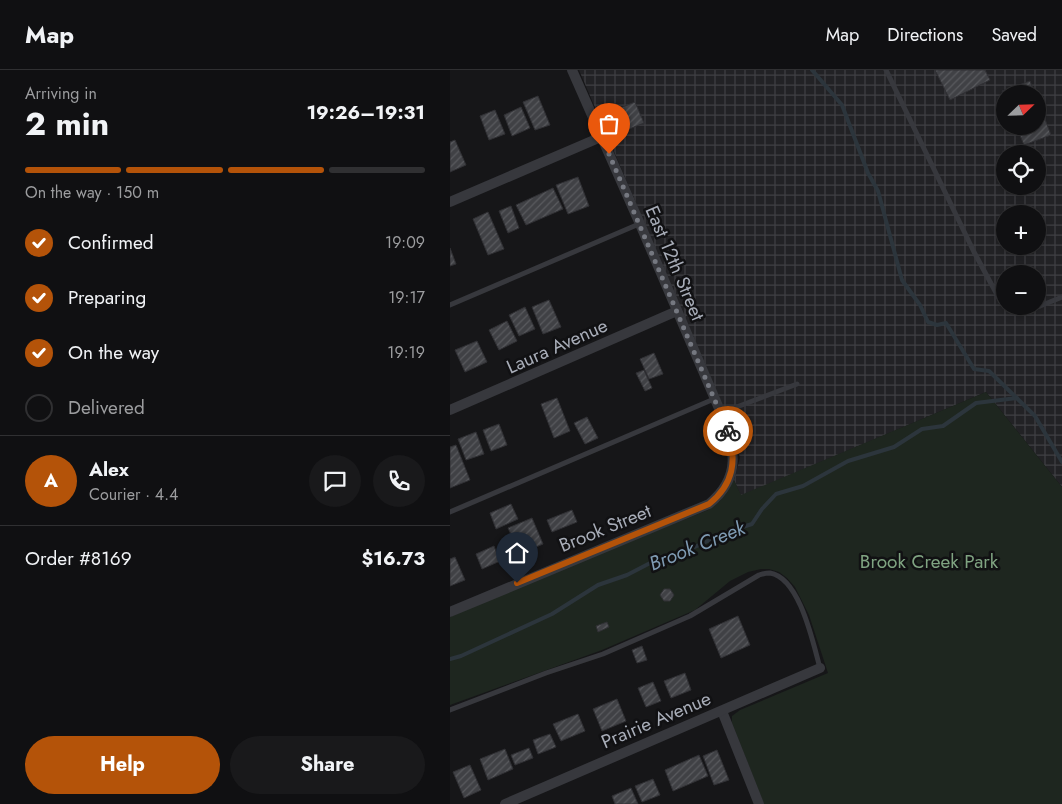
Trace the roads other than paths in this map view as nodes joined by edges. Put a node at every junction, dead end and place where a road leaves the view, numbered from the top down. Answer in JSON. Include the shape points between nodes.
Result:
{"nodes":[{"id":1,"x":572,"y":70,"type":"edge"},
{"id":2,"x":886,"y":70,"type":"edge"},
{"id":3,"x":601,"y":137,"type":"junction"},
{"id":4,"x":450,"y":202,"type":"edge"},
{"id":5,"x":640,"y":224,"type":"junction"},
{"id":6,"x":996,"y":294,"type":"edge"},
{"id":7,"x":1062,"y":297,"type":"edge"},
{"id":8,"x":1046,"y":304,"type":"edge"},
{"id":9,"x":450,"y":305,"type":"edge"},
{"id":10,"x":677,"y":311,"type":"junction"},
{"id":11,"x":797,"y":384,"type":"dead end"},
{"id":12,"x":715,"y":399,"type":"junction"},
{"id":13,"x":450,"y":410,"type":"edge"},
{"id":14,"x":721,"y":413,"type":"junction"},
{"id":15,"x":731,"y":473,"type":"joint"},
{"id":16,"x":450,"y":512,"type":"edge"},
{"id":17,"x":450,"y":612,"type":"edge"},
{"id":18,"x":820,"y":668,"type":"joint"},
{"id":19,"x":450,"y":710,"type":"edge"},
{"id":20,"x":722,"y":711,"type":"junction"},
{"id":21,"x":505,"y":804,"type":"edge"},
{"id":22,"x":759,"y":804,"type":"edge"}],
"edges":[{"from":1,"to":3,"type":"street","name":"East 12th Street"},
{"from":2,"to":6,"type":"lane"},
{"from":3,"to":4,"type":"street"},
{"from":3,"to":5,"type":"street","name":"East 12th Street"},
{"from":5,"to":9,"type":"lane"},
{"from":5,"to":10,"type":"street","name":"East 12th Street"},
{"from":7,"to":8,"type":"lane"},
{"from":10,"to":12,"type":"street","name":"East 12th Street"},
{"from":10,"to":13,"type":"street","name":"Laura Avenue"},
{"from":11,"to":14,"type":"lane"},
{"from":12,"to":14,"type":"street","name":"East 12th Street"},
{"from":12,"to":16,"type":"lane"},
{"from":14,"to":15,"type":"street","name":"East 12th Street","via":[[733,452]]},
{"from":15,"to":17,"type":"street","name":"Brook Street","via":[[709,504]]},
{"from":18,"to":19,"type":"lane","via":[[802,610],[792,590],[784,579],[770,573],[758,575],[690,616],[603,654]]},
{"from":18,"to":20,"type":"street","name":"Prairie Avenue"},
{"from":20,"to":21,"type":"street","name":"Prairie Avenue"},
{"from":20,"to":22,"type":"street"}]}
